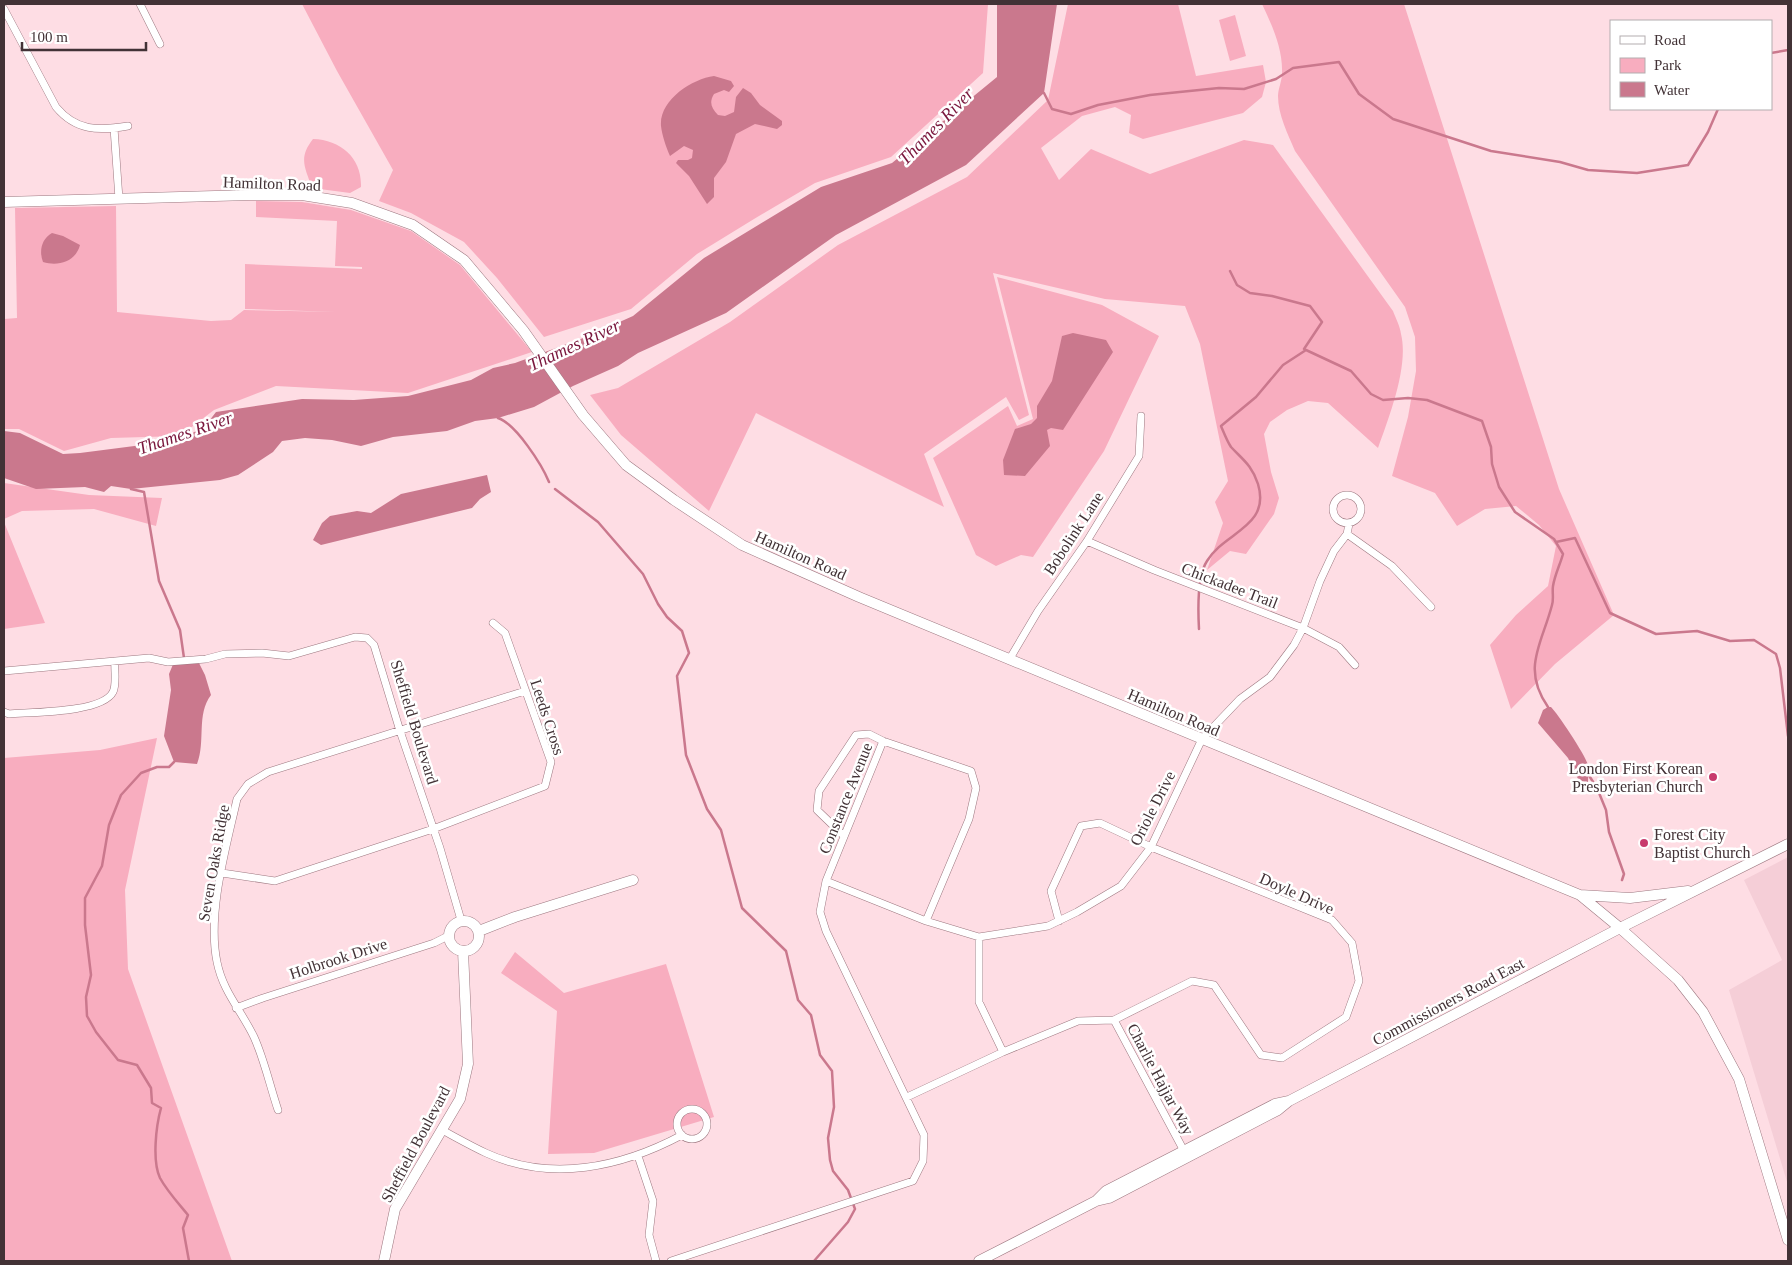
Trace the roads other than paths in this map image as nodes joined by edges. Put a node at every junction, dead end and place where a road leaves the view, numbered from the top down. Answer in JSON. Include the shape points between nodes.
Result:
{"nodes":[{"id":1,"x":140,"y":4,"type":"edge"},
{"id":2,"x":4,"y":9,"type":"edge"},
{"id":3,"x":160,"y":44,"type":"dead end"},
{"id":4,"x":128,"y":126,"type":"dead end"},
{"id":5,"x":114,"y":128,"type":"junction"},
{"id":6,"x":119,"y":199,"type":"junction"},
{"id":7,"x":4,"y":202,"type":"edge"},
{"id":8,"x":1140,"y":416,"type":"dead end"},
{"id":9,"x":1349,"y":524,"type":"junction"},
{"id":10,"x":1347,"y":534,"type":"junction"},
{"id":11,"x":1087,"y":541,"type":"junction"},
{"id":12,"x":1431,"y":607,"type":"dead end"},
{"id":13,"x":493,"y":623,"type":"dead end"},
{"id":14,"x":1303,"y":628,"type":"junction"},
{"id":15,"x":114,"y":660,"type":"junction"},
{"id":16,"x":1009,"y":660,"type":"junction"},
{"id":17,"x":1355,"y":665,"type":"dead end"},
{"id":18,"x":4,"y":671,"type":"edge"},
{"id":19,"x":526,"y":691,"type":"junction"},
{"id":20,"x":4,"y":712,"type":"edge"},
{"id":21,"x":400,"y":731,"type":"junction"},
{"id":22,"x":1202,"y":740,"type":"junction"},
{"id":23,"x":883,"y":741,"type":"junction"},
{"id":24,"x":433,"y":830,"type":"junction"},
{"id":25,"x":844,"y":836,"type":"junction"},
{"id":26,"x":1788,"y":844,"type":"edge"},
{"id":27,"x":1151,"y":847,"type":"junction"},
{"id":28,"x":222,"y":873,"type":"junction"},
{"id":29,"x":633,"y":880,"type":"dead end"},
{"id":30,"x":826,"y":881,"type":"junction"},
{"id":31,"x":1696,"y":890,"type":"junction"},
{"id":32,"x":1580,"y":895,"type":"junction"},
{"id":33,"x":461,"y":920,"type":"junction"},
{"id":34,"x":926,"y":921,"type":"junction"},
{"id":35,"x":1058,"y":921,"type":"junction"},
{"id":36,"x":1620,"y":928,"type":"junction"},
{"id":37,"x":478,"y":930,"type":"junction"},
{"id":38,"x":448,"y":936,"type":"junction"},
{"id":39,"x":979,"y":937,"type":"junction"},
{"id":40,"x":462,"y":951,"type":"junction"},
{"id":41,"x":236,"y":1008,"type":"junction"},
{"id":42,"x":1114,"y":1020,"type":"junction"},
{"id":43,"x":1003,"y":1052,"type":"junction"},
{"id":44,"x":908,"y":1097,"type":"junction"},
{"id":45,"x":1289,"y":1101,"type":"junction"},
{"id":46,"x":278,"y":1110,"type":"dead end"},
{"id":47,"x":442,"y":1130,"type":"junction"},
{"id":48,"x":682,"y":1135,"type":"junction"},
{"id":49,"x":1184,"y":1151,"type":"junction"},
{"id":50,"x":638,"y":1156,"type":"junction"},
{"id":51,"x":1096,"y":1202,"type":"junction"},
{"id":52,"x":1788,"y":1240,"type":"edge"},
{"id":53,"x":384,"y":1261,"type":"edge"},
{"id":54,"x":656,"y":1261,"type":"edge"},
{"id":55,"x":671,"y":1261,"type":"edge"},
{"id":56,"x":979,"y":1261,"type":"edge"}],
"edges":[{"from":1,"to":3,"type":"street"},
{"from":2,"to":5,"type":"street","via":[[56,107],[67,120],[79,126]]},
{"from":4,"to":5,"type":"street"},
{"from":5,"to":6,"type":"street"},
{"from":6,"to":7,"type":"main road","name":"Hamilton Road"},
{"from":6,"to":16,"type":"main road","name":"Hamilton Road","via":[[302,195],[352,203],[413,225],[464,260],[523,330],[574,402],[626,465],[742,545]]},
{"from":8,"to":11,"type":"street","name":"Bobolink Lane","via":[[1139,456]]},
{"from":9,"to":9,"type":"street","name":"Oriole Drive","via":[[1336,519],[1333,510],[1335,502],[1347,495],[1356,498],[1361,506],[1360,516]]},
{"from":9,"to":10,"type":"street","name":"Oriole Drive"},
{"from":10,"to":12,"type":"street","via":[[1392,566]]},
{"from":10,"to":14,"type":"street","name":"Oriole Drive","via":[[1334,551]]},
{"from":11,"to":14,"type":"street","name":"Chickadee Trail"},
{"from":11,"to":16,"type":"street","name":"Bobolink Lane","via":[[1038,611]]},
{"from":13,"to":19,"type":"street","name":"Leeds Cross","via":[[505,633]]},
{"from":14,"to":17,"type":"street","name":"Chickadee Trail","via":[[1339,647]]},
{"from":14,"to":22,"type":"street","name":"Oriole Drive","via":[[1270,677],[1240,699]]},
{"from":15,"to":18,"type":"street"},
{"from":15,"to":20,"type":"street","via":[[114,690],[108,700],[91,706]]},
{"from":15,"to":21,"type":"street","name":"Sheffield Boulevard","via":[[149,658],[168,662],[225,654],[262,653],[289,656],[355,637],[366,638],[374,645],[380,660]]},
{"from":16,"to":22,"type":"main road","name":"Hamilton Road"},
{"from":19,"to":21,"type":"street","name":"Seven Oaks Ridge"},
{"from":19,"to":24,"type":"street","name":"Leeds Cross","via":[[551,762],[545,786]]},
{"from":21,"to":24,"type":"street","name":"Sheffield Boulevard"},
{"from":21,"to":28,"type":"street","name":"Seven Oaks Ridge","via":[[268,772],[248,784],[238,799]]},
{"from":22,"to":27,"type":"street","name":"Oriole Drive"},
{"from":22,"to":32,"type":"main road","name":"Hamilton Road"},
{"from":23,"to":25,"type":"street","name":"Constance Avenue"},
{"from":23,"to":25,"type":"street","via":[[869,734],[856,735],[819,791],[817,810]]},
{"from":23,"to":34,"type":"street","name":"Constance Avenue","via":[[971,771],[976,788],[969,819]]},
{"from":24,"to":28,"type":"street","via":[[275,881]]},
{"from":24,"to":33,"type":"street","name":"Sheffield Boulevard"},
{"from":25,"to":30,"type":"street","name":"Constance Avenue"},
{"from":26,"to":31,"type":"main road"},
{"from":27,"to":35,"type":"street","name":"Oriole Drive","via":[[1120,886]]},
{"from":27,"to":35,"type":"street","name":"Doyle Drive","via":[[1100,823],[1081,826],[1051,891]]},
{"from":27,"to":42,"type":"street","name":"Doyle Drive","via":[[1332,920],[1352,943],[1359,981],[1346,1017],[1282,1058],[1261,1055],[1214,985],[1192,981]]},
{"from":28,"to":41,"type":"street","name":"Seven Oaks Ridge","via":[[214,917],[216,961],[226,993]]},
{"from":29,"to":37,"type":"main road"},
{"from":30,"to":34,"type":"street","name":"Oriole Drive"},
{"from":30,"to":44,"type":"street","name":"Constance Avenue","via":[[820,912],[826,931]]},
{"from":31,"to":32,"type":"main road","via":[[1630,898]]},
{"from":31,"to":36,"type":"main road"},
{"from":32,"to":36,"type":"main road","name":"Hamilton Road"},
{"from":33,"to":37,"type":"main road","via":[[470,921]]},
{"from":33,"to":38,"type":"main road","via":[[450,928]]},
{"from":34,"to":39,"type":"street","name":"Oriole Drive"},
{"from":35,"to":39,"type":"street","name":"Oriole Drive","via":[[1048,926]]},
{"from":36,"to":45,"type":"main road","name":"Commissioners Road East"},
{"from":36,"to":52,"type":"main road","name":"Hamilton Road","via":[[1678,980],[1704,1012],[1739,1079]]},
{"from":37,"to":40,"type":"main road","via":[[477,943]]},
{"from":38,"to":40,"type":"main road","via":[[454,948]]},
{"from":38,"to":41,"type":"street","name":"Holbrook Drive"},
{"from":39,"to":43,"type":"street","via":[[979,1002]]},
{"from":40,"to":47,"type":"main road","name":"Sheffield Boulevard","via":[[468,1064],[460,1099]]},
{"from":41,"to":46,"type":"street","name":"Seven Oaks Ridge","via":[[255,1039]]},
{"from":42,"to":43,"type":"street","name":"Doyle Drive","via":[[1078,1021]]},
{"from":42,"to":49,"type":"street","name":"Charlie Hajjar Way"},
{"from":43,"to":44,"type":"street","name":"Doyle Drive"},
{"from":44,"to":55,"type":"street","name":"Constance Avenue","via":[[924,1135],[924,1161],[912,1181]]},
{"from":45,"to":49,"type":"main road","name":"Commissioners Road East","via":[[1275,1104]]},
{"from":45,"to":51,"type":"main road","name":"Commissioners Road East","via":[[1278,1110],[1110,1198]]},
{"from":47,"to":50,"type":"street","via":[[486,1153],[530,1166],[580,1168]]},
{"from":47,"to":53,"type":"main road","name":"Sheffield Boulevard","via":[[395,1209]]},
{"from":48,"to":48,"type":"street","via":[[694,1139],[702,1136],[707,1122],[702,1113],[692,1109],[680,1116],[677,1125]]},
{"from":48,"to":50,"type":"street"},
{"from":49,"to":51,"type":"main road","name":"Commissioners Road East","via":[[1106,1192]]},
{"from":50,"to":54,"type":"street","via":[[653,1201],[649,1235]]},
{"from":51,"to":56,"type":"main road","name":"Commissioners Road East"}]}
